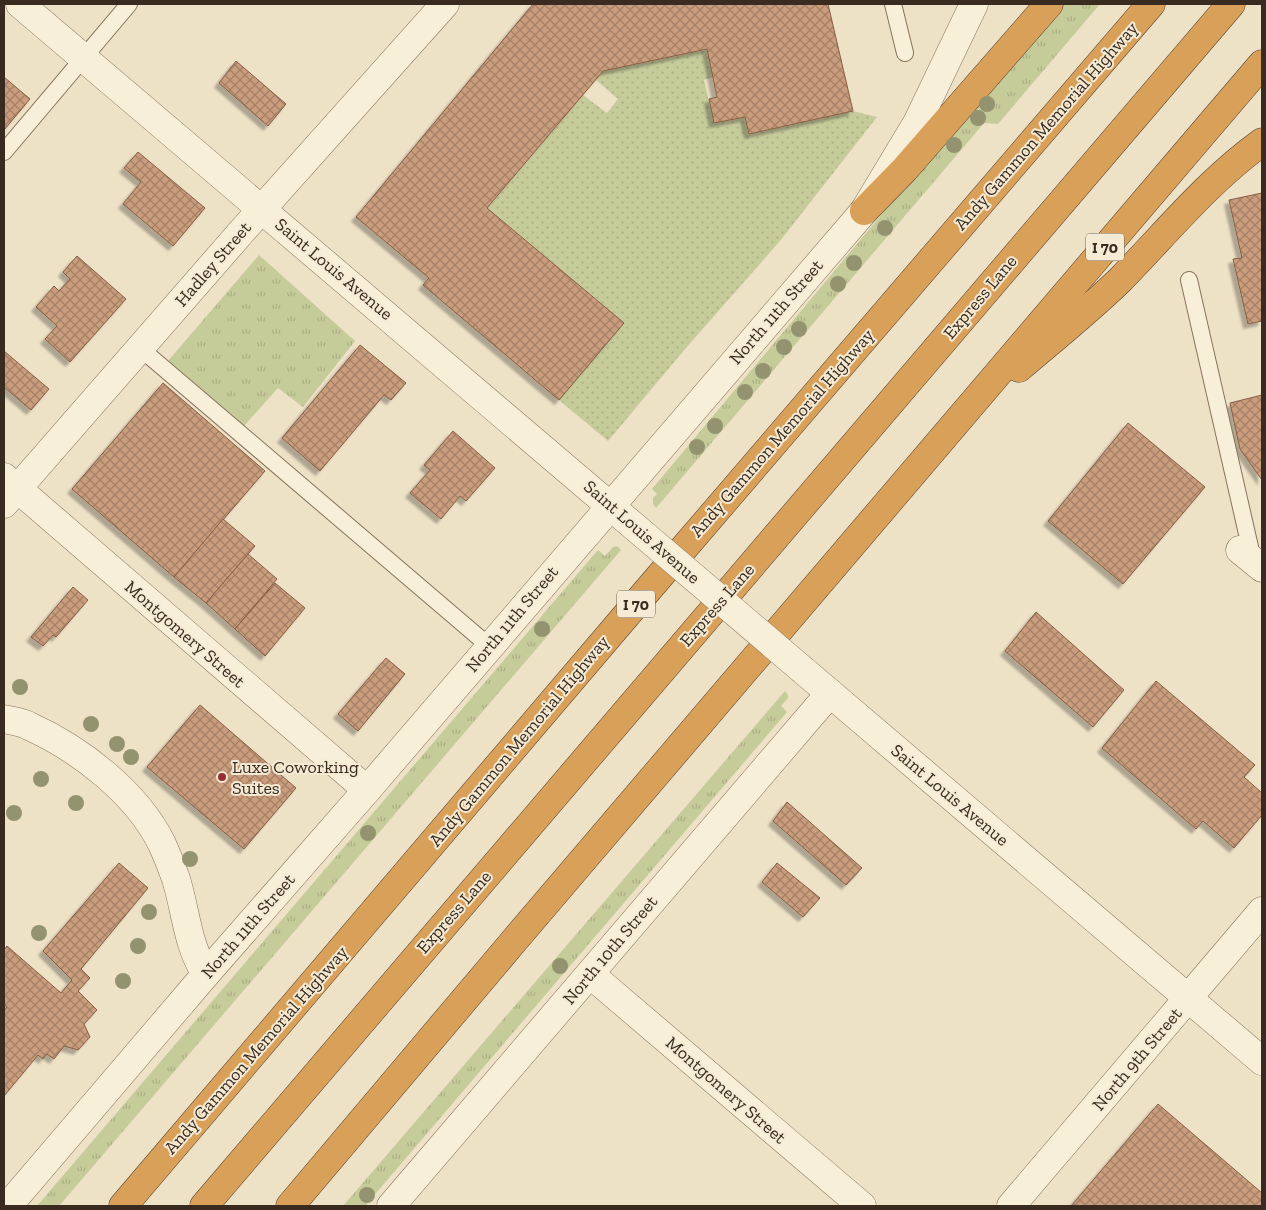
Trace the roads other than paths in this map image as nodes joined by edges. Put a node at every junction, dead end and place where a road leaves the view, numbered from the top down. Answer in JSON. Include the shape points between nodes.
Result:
{"nodes":[{"id":1,"x":20,"y":4,"type":"edge"},
{"id":2,"x":129,"y":4,"type":"edge"},
{"id":3,"x":445,"y":4,"type":"edge"},
{"id":4,"x":894,"y":4,"type":"edge"},
{"id":5,"x":974,"y":4,"type":"edge"},
{"id":6,"x":1049,"y":4,"type":"edge"},
{"id":7,"x":1150,"y":4,"type":"edge"},
{"id":8,"x":1231,"y":4,"type":"edge"},
{"id":9,"x":905,"y":53,"type":"dead end"},
{"id":10,"x":84,"y":58,"type":"junction"},
{"id":11,"x":1262,"y":64,"type":"edge"},
{"id":12,"x":1262,"y":142,"type":"edge"},
{"id":13,"x":4,"y":152,"type":"edge"},
{"id":14,"x":262,"y":208,"type":"junction"},
{"id":15,"x":864,"y":210,"type":"junction"},
{"id":16,"x":1189,"y":280,"type":"dead end"},
{"id":17,"x":140,"y":348,"type":"junction"},
{"id":18,"x":949,"y":430,"type":"junction"},
{"id":19,"x":8,"y":490,"type":"edge"},
{"id":20,"x":610,"y":504,"type":"junction"},
{"id":21,"x":1252,"y":560,"type":"edge"},
{"id":22,"x":489,"y":646,"type":"junction"},
{"id":23,"x":830,"y":693,"type":"junction"},
{"id":24,"x":4,"y":718,"type":"edge"},
{"id":25,"x":367,"y":790,"type":"junction"},
{"id":26,"x":1262,"y":911,"type":"edge"},
{"id":27,"x":206,"y":974,"type":"junction"},
{"id":28,"x":590,"y":974,"type":"junction"},
{"id":29,"x":1188,"y":998,"type":"junction"},
{"id":30,"x":1260,"y":1055,"type":"edge"},
{"id":31,"x":8,"y":1206,"type":"edge"},
{"id":32,"x":122,"y":1206,"type":"edge"},
{"id":33,"x":204,"y":1206,"type":"edge"},
{"id":34,"x":290,"y":1206,"type":"edge"},
{"id":35,"x":391,"y":1206,"type":"edge"},
{"id":36,"x":862,"y":1206,"type":"edge"},
{"id":37,"x":1012,"y":1206,"type":"edge"}],
"edges":[{"from":1,"to":10,"type":"street","name":"Saint Louis Avenue"},
{"from":2,"to":10,"type":"lane"},
{"from":3,"to":14,"type":"street","name":"Hadley Street"},
{"from":4,"to":9,"type":"lane"},
{"from":5,"to":15,"type":"street","name":"North 11th Street","via":[[917,124]]},
{"from":6,"to":15,"type":"highway","via":[[905,169]]},
{"from":7,"to":32,"type":"highway","name":"Andy Gammon Memorial Highway","number":"I 70"},
{"from":8,"to":33,"type":"highway","name":"Express Lane"},
{"from":10,"to":13,"type":"lane"},
{"from":10,"to":14,"type":"street","name":"Saint Louis Avenue"},
{"from":11,"to":18,"type":"highway","number":"I 70"},
{"from":12,"to":18,"type":"highway","via":[[1216,180],[1119,281]]},
{"from":14,"to":17,"type":"street","name":"Hadley Street"},
{"from":14,"to":20,"type":"street","name":"Saint Louis Avenue"},
{"from":15,"to":20,"type":"street","name":"North 11th Street"},
{"from":16,"to":21,"type":"lane"},
{"from":17,"to":19,"type":"street","name":"Hadley Street"},
{"from":17,"to":22,"type":"lane"},
{"from":18,"to":34,"type":"highway","number":"I 70"},
{"from":19,"to":25,"type":"street","name":"Montgomery Street"},
{"from":20,"to":22,"type":"street","name":"North 11th Street"},
{"from":20,"to":23,"type":"street","name":"Saint Louis Avenue","bridge":true},
{"from":22,"to":25,"type":"street","name":"North 11th Street"},
{"from":23,"to":28,"type":"street","name":"North 10th Street"},
{"from":23,"to":29,"type":"street","name":"Saint Louis Avenue"},
{"from":24,"to":27,"type":"street","via":[[28,725],[91,763],[143,814],[162,843],[176,880],[192,946]]},
{"from":25,"to":27,"type":"street","name":"North 11th Street"},
{"from":26,"to":29,"type":"street","name":"North 9th Street"},
{"from":27,"to":31,"type":"street","name":"North 11th Street"},
{"from":28,"to":35,"type":"street","name":"North 10th Street"},
{"from":28,"to":36,"type":"street","name":"Montgomery Street"},
{"from":29,"to":30,"type":"street","name":"Saint Louis Avenue"},
{"from":29,"to":37,"type":"street","name":"North 9th Street"}]}
